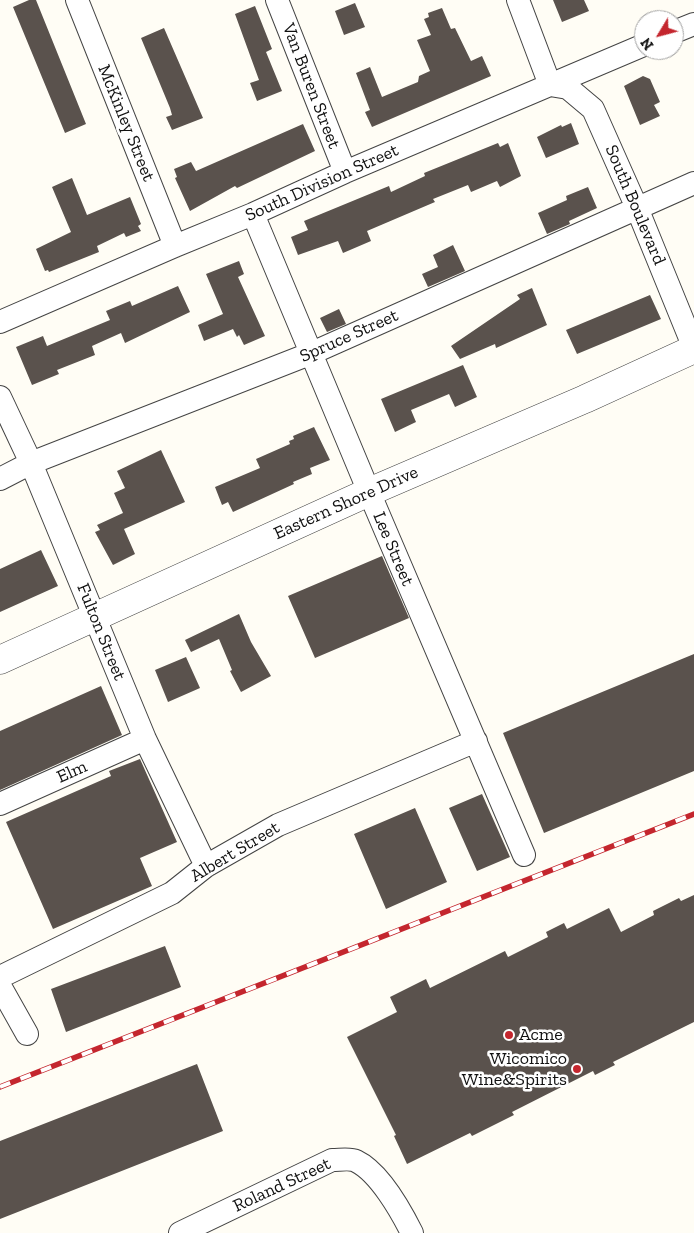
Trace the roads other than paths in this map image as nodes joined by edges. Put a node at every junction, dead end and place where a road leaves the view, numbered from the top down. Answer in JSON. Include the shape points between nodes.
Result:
{"nodes":[{"id":1,"x":77,"y":0,"type":"edge"},
{"id":2,"x":278,"y":0,"type":"edge"},
{"id":3,"x":518,"y":0,"type":"edge"},
{"id":4,"x":634,"y":49,"type":"edge"},
{"id":5,"x":550,"y":85,"type":"junction"},
{"id":6,"x":345,"y":172,"type":"junction"},
{"id":7,"x":694,"y":183,"type":"edge"},
{"id":8,"x":637,"y":208,"type":"junction"},
{"id":9,"x":253,"y":214,"type":"junction"},
{"id":10,"x":175,"y":246,"type":"junction"},
{"id":11,"x":0,"y":322,"type":"edge"},
{"id":12,"x":694,"y":349,"type":"edge"},
{"id":13,"x":312,"y":353,"type":"junction"},
{"id":14,"x":0,"y":397,"type":"edge"},
{"id":15,"x":31,"y":463,"type":"junction"},
{"id":16,"x":0,"y":478,"type":"edge"},
{"id":17,"x":369,"y":492,"type":"junction"},
{"id":18,"x":95,"y":618,"type":"junction"},
{"id":19,"x":0,"y":660,"type":"edge"},
{"id":20,"x":145,"y":739,"type":"junction"},
{"id":21,"x":476,"y":741,"type":"junction"},
{"id":22,"x":0,"y":804,"type":"edge"},
{"id":23,"x":524,"y":855,"type":"dead end"},
{"id":24,"x":206,"y":866,"type":"junction"},
{"id":25,"x":0,"y":977,"type":"edge"},
{"id":26,"x":0,"y":986,"type":"edge"},
{"id":27,"x":27,"y":1034,"type":"dead end"},
{"id":28,"x":180,"y":1233,"type":"edge"},
{"id":29,"x":412,"y":1233,"type":"edge"}],
"edges":[{"from":1,"to":10,"type":"street","name":"McKinley Street"},
{"from":2,"to":6,"type":"street","name":"Van Buren Street"},
{"from":3,"to":5,"type":"street"},
{"from":4,"to":5,"type":"street","name":"South Division Street"},
{"from":5,"to":6,"type":"street","name":"South Division Street"},
{"from":5,"to":8,"type":"street","name":"South Boulevard","via":[[568,88],[593,109]]},
{"from":6,"to":9,"type":"street","name":"South Division Street"},
{"from":7,"to":8,"type":"street","name":"Spruce Street"},
{"from":8,"to":12,"type":"street","name":"South Boulevard"},
{"from":8,"to":13,"type":"street","name":"Spruce Street"},
{"from":9,"to":10,"type":"street","name":"South Division Street"},
{"from":9,"to":13,"type":"street","name":"Lee Street"},
{"from":10,"to":11,"type":"street","name":"South Division Street"},
{"from":12,"to":17,"type":"street","name":"Eastern Shore Drive"},
{"from":13,"to":15,"type":"street","name":"Spruce Street"},
{"from":13,"to":17,"type":"street","name":"Lee Street"},
{"from":14,"to":15,"type":"street","name":"Fulton Street"},
{"from":15,"to":16,"type":"street","name":"Spruce Street"},
{"from":15,"to":18,"type":"street","name":"Fulton Street"},
{"from":17,"to":18,"type":"street","name":"Eastern Shore Drive"},
{"from":17,"to":21,"type":"street","name":"Lee Street"},
{"from":18,"to":19,"type":"street","name":"Eastern Shore Drive"},
{"from":18,"to":20,"type":"street","name":"Fulton Street"},
{"from":20,"to":22,"type":"street","name":"Elm"},
{"from":20,"to":24,"type":"street","name":"Fulton Street"},
{"from":21,"to":23,"type":"street","name":"Lee Street"},
{"from":21,"to":24,"type":"street","name":"Albert Street","via":[[278,825]]},
{"from":24,"to":25,"type":"street","name":"Albert Street","via":[[172,893]]},
{"from":26,"to":27,"type":"street"},
{"from":28,"to":29,"type":"street","name":"Roland Street","via":[[332,1160],[354,1160],[367,1168],[403,1214]]}]}
